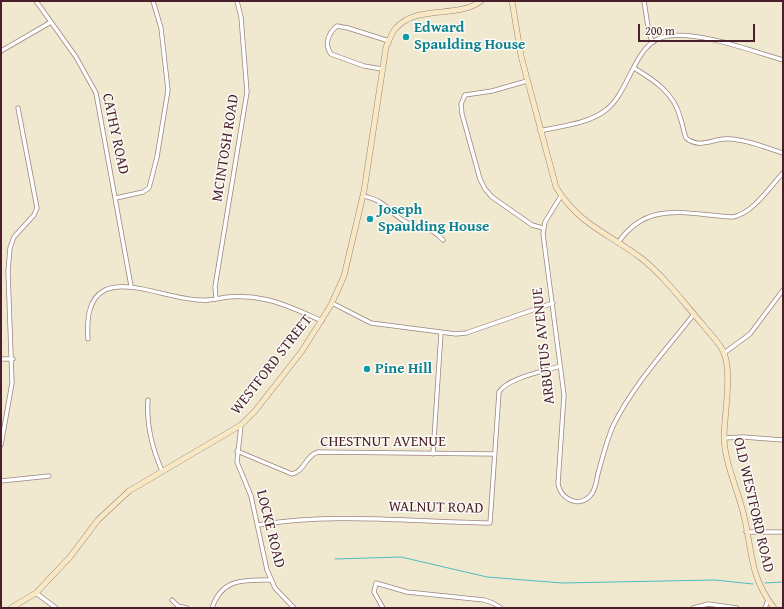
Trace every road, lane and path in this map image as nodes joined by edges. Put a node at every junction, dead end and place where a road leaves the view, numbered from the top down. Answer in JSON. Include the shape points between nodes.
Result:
{"nodes":[{"id":1,"x":36,"y":1,"type":"edge"},
{"id":2,"x":153,"y":1,"type":"edge"},
{"id":3,"x":237,"y":1,"type":"edge"},
{"id":4,"x":481,"y":1,"type":"edge"},
{"id":5,"x":512,"y":1,"type":"edge"},
{"id":6,"x":644,"y":1,"type":"edge"},
{"id":7,"x":51,"y":22,"type":"junction"},
{"id":8,"x":389,"y":41,"type":"junction"},
{"id":9,"x":652,"y":41,"type":"junction"},
{"id":10,"x":1,"y":51,"type":"edge"},
{"id":11,"x":783,"y":60,"type":"edge"},
{"id":12,"x":634,"y":68,"type":"junction"},
{"id":13,"x":382,"y":69,"type":"junction"},
{"id":14,"x":527,"y":81,"type":"junction"},
{"id":15,"x":18,"y":108,"type":"dead end"},
{"id":16,"x":540,"y":131,"type":"junction"},
{"id":17,"x":783,"y":153,"type":"edge"},
{"id":18,"x":783,"y":173,"type":"edge"},
{"id":19,"x":363,"y":196,"type":"junction"},
{"id":20,"x":561,"y":196,"type":"junction"},
{"id":21,"x":116,"y":198,"type":"junction"},
{"id":22,"x":543,"y":228,"type":"junction"},
{"id":23,"x":443,"y":240,"type":"dead end"},
{"id":24,"x":618,"y":243,"type":"junction"},
{"id":25,"x":131,"y":286,"type":"junction"},
{"id":26,"x":783,"y":290,"type":"edge"},
{"id":27,"x":216,"y":299,"type":"junction"},
{"id":28,"x":332,"y":303,"type":"junction"},
{"id":29,"x":552,"y":303,"type":"junction"},
{"id":30,"x":694,"y":314,"type":"junction"},
{"id":31,"x":322,"y":321,"type":"junction"},
{"id":32,"x":440,"y":333,"type":"junction"},
{"id":33,"x":88,"y":339,"type":"dead end"},
{"id":34,"x":724,"y":353,"type":"junction"},
{"id":35,"x":1,"y":359,"type":"edge"},
{"id":36,"x":13,"y":359,"type":"junction"},
{"id":37,"x":560,"y":366,"type":"junction"},
{"id":38,"x":148,"y":400,"type":"dead end"},
{"id":39,"x":241,"y":425,"type":"junction"},
{"id":40,"x":724,"y":438,"type":"junction"},
{"id":41,"x":783,"y":440,"type":"edge"},
{"id":42,"x":1,"y":445,"type":"edge"},
{"id":43,"x":237,"y":451,"type":"junction"},
{"id":44,"x":433,"y":454,"type":"junction"},
{"id":45,"x":494,"y":454,"type":"junction"},
{"id":46,"x":162,"y":471,"type":"junction"},
{"id":47,"x":49,"y":476,"type":"dead end"},
{"id":48,"x":1,"y":481,"type":"edge"},
{"id":49,"x":258,"y":525,"type":"junction"},
{"id":50,"x":746,"y":532,"type":"junction"},
{"id":51,"x":783,"y":532,"type":"edge"},
{"id":52,"x":270,"y":580,"type":"junction"},
{"id":53,"x":36,"y":593,"type":"junction"},
{"id":54,"x":172,"y":600,"type":"dead end"},
{"id":55,"x":768,"y":600,"type":"junction"},
{"id":56,"x":11,"y":608,"type":"edge"},
{"id":57,"x":56,"y":608,"type":"edge"},
{"id":58,"x":187,"y":608,"type":"edge"},
{"id":59,"x":212,"y":608,"type":"edge"},
{"id":60,"x":294,"y":608,"type":"edge"},
{"id":61,"x":383,"y":608,"type":"edge"},
{"id":62,"x":501,"y":608,"type":"edge"},
{"id":63,"x":693,"y":608,"type":"edge"},
{"id":64,"x":737,"y":608,"type":"edge"},
{"id":65,"x":765,"y":608,"type":"edge"},
{"id":66,"x":774,"y":608,"type":"edge"}],
"edges":[{"from":1,"to":7,"type":"street","name":"CATHY ROAD"},
{"from":2,"to":21,"type":"street","via":[[162,28],[168,90],[157,157],[149,188],[144,192]]},
{"from":3,"to":27,"type":"street","name":"MCINTOSH ROAD","via":[[241,17],[247,92],[215,287]]},
{"from":4,"to":8,"type":"main road","name":"WESTFORD STREET","via":[[467,8],[410,18],[396,28]]},
{"from":5,"to":14,"type":"main road","name":"OLD WESTFORD ROAD"},
{"from":6,"to":9,"type":"street","via":[[648,33]]},
{"from":7,"to":10,"type":"street"},
{"from":7,"to":21,"type":"street","name":"CATHY ROAD","via":[[76,57],[96,93]]},
{"from":8,"to":13,"type":"main road","name":"WESTFORD STREET"},
{"from":8,"to":13,"type":"street","via":[[337,26],[333,29],[327,45],[331,54],[364,66]]},
{"from":9,"to":11,"type":"street","via":[[667,36],[694,36]]},
{"from":9,"to":12,"type":"street"},
{"from":12,"to":16,"type":"street","via":[[613,103],[597,116]]},
{"from":12,"to":17,"type":"street","via":[[671,96],[686,138],[691,142],[697,144],[731,139]]},
{"from":13,"to":19,"type":"main road","name":"WESTFORD STREET"},
{"from":14,"to":16,"type":"main road","name":"OLD WESTFORD ROAD"},
{"from":14,"to":22,"type":"street","via":[[492,91],[471,93],[462,99],[461,104],[476,166],[485,189],[492,197],[532,225]]},
{"from":15,"to":36,"type":"street","via":[[38,208],[14,237],[10,248],[8,271]]},
{"from":16,"to":20,"type":"main road","name":"OLD WESTFORD ROAD","via":[[551,172]]},
{"from":18,"to":24,"type":"street","via":[[741,215],[733,217],[656,214],[644,218],[626,232]]},
{"from":19,"to":23,"type":"street","via":[[376,198],[408,223],[436,231]]},
{"from":19,"to":28,"type":"main road","name":"WESTFORD STREET","via":[[344,276]]},
{"from":20,"to":22,"type":"street"},
{"from":20,"to":24,"type":"main road","name":"OLD WESTFORD ROAD","via":[[582,219]]},
{"from":21,"to":25,"type":"street","name":"CATHY ROAD"},
{"from":22,"to":29,"type":"street","name":"ARBUTUS AVENUE"},
{"from":24,"to":30,"type":"main road","name":"OLD WESTFORD ROAD","via":[[656,271]]},
{"from":25,"to":27,"type":"street","via":[[185,299]]},
{"from":25,"to":33,"type":"street","via":[[105,291],[97,297],[89,312]]},
{"from":26,"to":34,"type":"street","via":[[750,334]]},
{"from":27,"to":31,"type":"street","via":[[246,297],[270,300]]},
{"from":28,"to":31,"type":"main road","name":"WESTFORD STREET"},
{"from":28,"to":32,"type":"street","via":[[371,323]]},
{"from":29,"to":32,"type":"street","via":[[466,333]]},
{"from":29,"to":37,"type":"street","name":"ARBUTUS AVENUE"},
{"from":30,"to":34,"type":"main road","name":"OLD WESTFORD ROAD"},
{"from":30,"to":37,"type":"street","name":"ARBUTUS AVENUE","via":[[619,415],[605,446],[594,491],[579,501],[565,497],[558,484],[564,409]]},
{"from":31,"to":39,"type":"main road","name":"WESTFORD STREET","via":[[302,351]]},
{"from":32,"to":44,"type":"street"},
{"from":34,"to":40,"type":"main road","name":"OLD WESTFORD ROAD","via":[[727,372]]},
{"from":35,"to":36,"type":"street"},
{"from":36,"to":42,"type":"street","via":[[12,383]]},
{"from":37,"to":45,"type":"street","name":"WALNUT ROAD","via":[[516,380],[501,388],[497,402]]},
{"from":38,"to":46,"type":"street","via":[[149,434]]},
{"from":39,"to":43,"type":"street","name":"LOCKE ROAD"},
{"from":39,"to":46,"type":"main road","name":"WESTFORD STREET"},
{"from":40,"to":41,"type":"street"},
{"from":40,"to":50,"type":"main road","name":"OLD WESTFORD ROAD"},
{"from":43,"to":44,"type":"street","name":"CHESTNUT AVENUE","via":[[292,474],[297,473],[310,456],[318,452]]},
{"from":43,"to":49,"type":"street","name":"LOCKE ROAD","via":[[238,465],[251,496]]},
{"from":44,"to":45,"type":"street","name":"CHESTNUT AVENUE"},
{"from":45,"to":49,"type":"street","name":"WALNUT ROAD","via":[[490,523],[328,518],[285,520]]},
{"from":46,"to":53,"type":"main road","name":"WESTFORD STREET","via":[[138,484],[111,506]]},
{"from":47,"to":48,"type":"street"},
{"from":49,"to":52,"type":"street","name":"LOCKE ROAD"},
{"from":50,"to":51,"type":"street"},
{"from":50,"to":55,"type":"main road","name":"OLD WESTFORD ROAD","via":[[755,575]]},
{"from":52,"to":59,"type":"street","via":[[242,580],[230,584],[217,596]]},
{"from":52,"to":60,"type":"street","name":"LOCKE ROAD"},
{"from":53,"to":56,"type":"main road","name":"WESTFORD STREET"},
{"from":53,"to":57,"type":"street"},
{"from":54,"to":58,"type":"street","via":[[178,606]]},
{"from":55,"to":65,"type":"street"},
{"from":55,"to":66,"type":"main road","name":"OLD WESTFORD ROAD"},
{"from":61,"to":62,"type":"street","via":[[374,592],[376,583],[406,592],[484,600]]},
{"from":63,"to":64,"type":"street","via":[[708,604]]}]}
